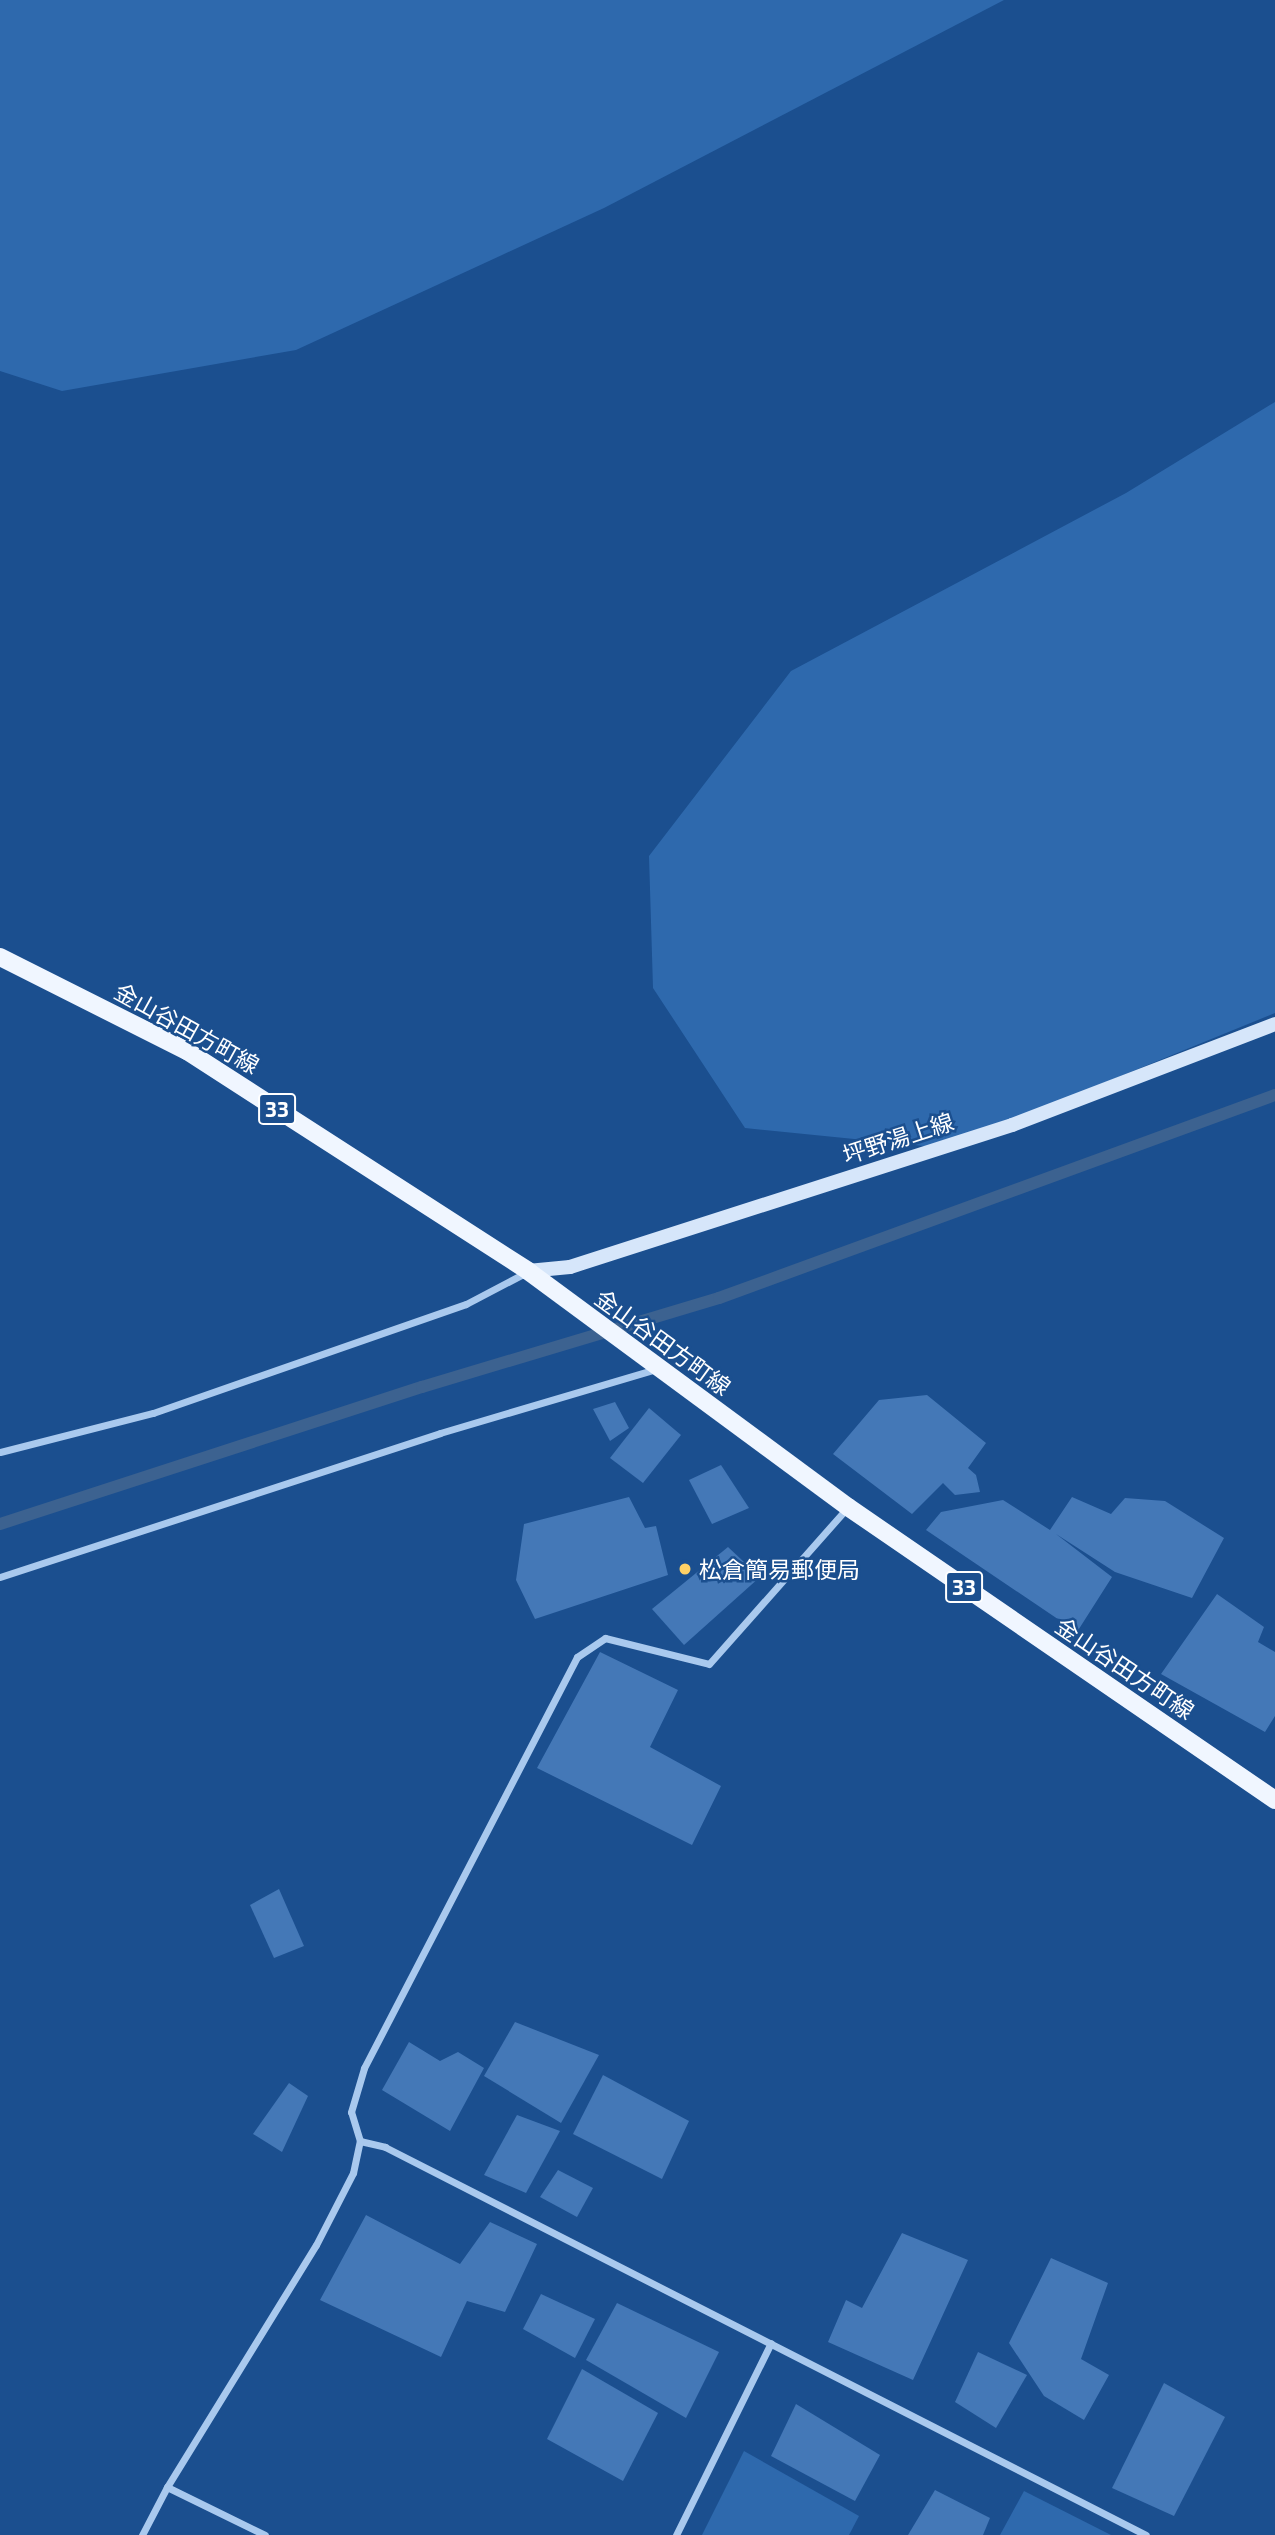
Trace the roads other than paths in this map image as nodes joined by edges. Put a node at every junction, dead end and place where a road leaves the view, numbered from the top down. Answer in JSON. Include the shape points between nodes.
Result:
{"nodes":[{"id":1,"x":0,"y":957,"type":"edge"},
{"id":2,"x":1275,"y":1024,"type":"edge"},
{"id":3,"x":534,"y":1276,"type":"junction"},
{"id":4,"x":657,"y":1369,"type":"junction"},
{"id":5,"x":0,"y":1452,"type":"edge"},
{"id":6,"x":848,"y":1507,"type":"junction"},
{"id":7,"x":0,"y":1577,"type":"edge"},
{"id":8,"x":1275,"y":1800,"type":"edge"},
{"id":9,"x":360,"y":2141,"type":"junction"},
{"id":10,"x":771,"y":2343,"type":"junction"},
{"id":11,"x":167,"y":2487,"type":"junction"},
{"id":12,"x":142,"y":2535,"type":"edge"},
{"id":13,"x":265,"y":2535,"type":"edge"},
{"id":14,"x":676,"y":2535,"type":"edge"},
{"id":15,"x":1146,"y":2535,"type":"edge"}],
"edges":[{"from":1,"to":3,"type":"main road","name":"金山谷田方町線","number":"33","via":[[187,1051]]},
{"from":2,"to":3,"type":"main road","name":"坪野湯上線","via":[[1012,1125]]},
{"from":3,"to":4,"type":"main road","name":"金山谷田方町線","number":"33"},
{"from":3,"to":5,"type":"street","via":[[153,1413]]},
{"from":4,"to":6,"type":"main road","name":"金山谷田方町線","number":"33"},
{"from":4,"to":7,"type":"street","via":[[440,1433]]},
{"from":6,"to":8,"type":"main road","name":"金山谷田方町線","number":"33"},
{"from":6,"to":9,"type":"street","via":[[709,1664],[605,1637],[576,1657],[364,2068],[351,2112]]},
{"from":9,"to":10,"type":"street","via":[[384,2147]]},
{"from":9,"to":11,"type":"street","via":[[353,2173],[316,2245]]},
{"from":10,"to":14,"type":"street"},
{"from":10,"to":15,"type":"street"},
{"from":11,"to":12,"type":"street"},
{"from":11,"to":13,"type":"street"}]}
